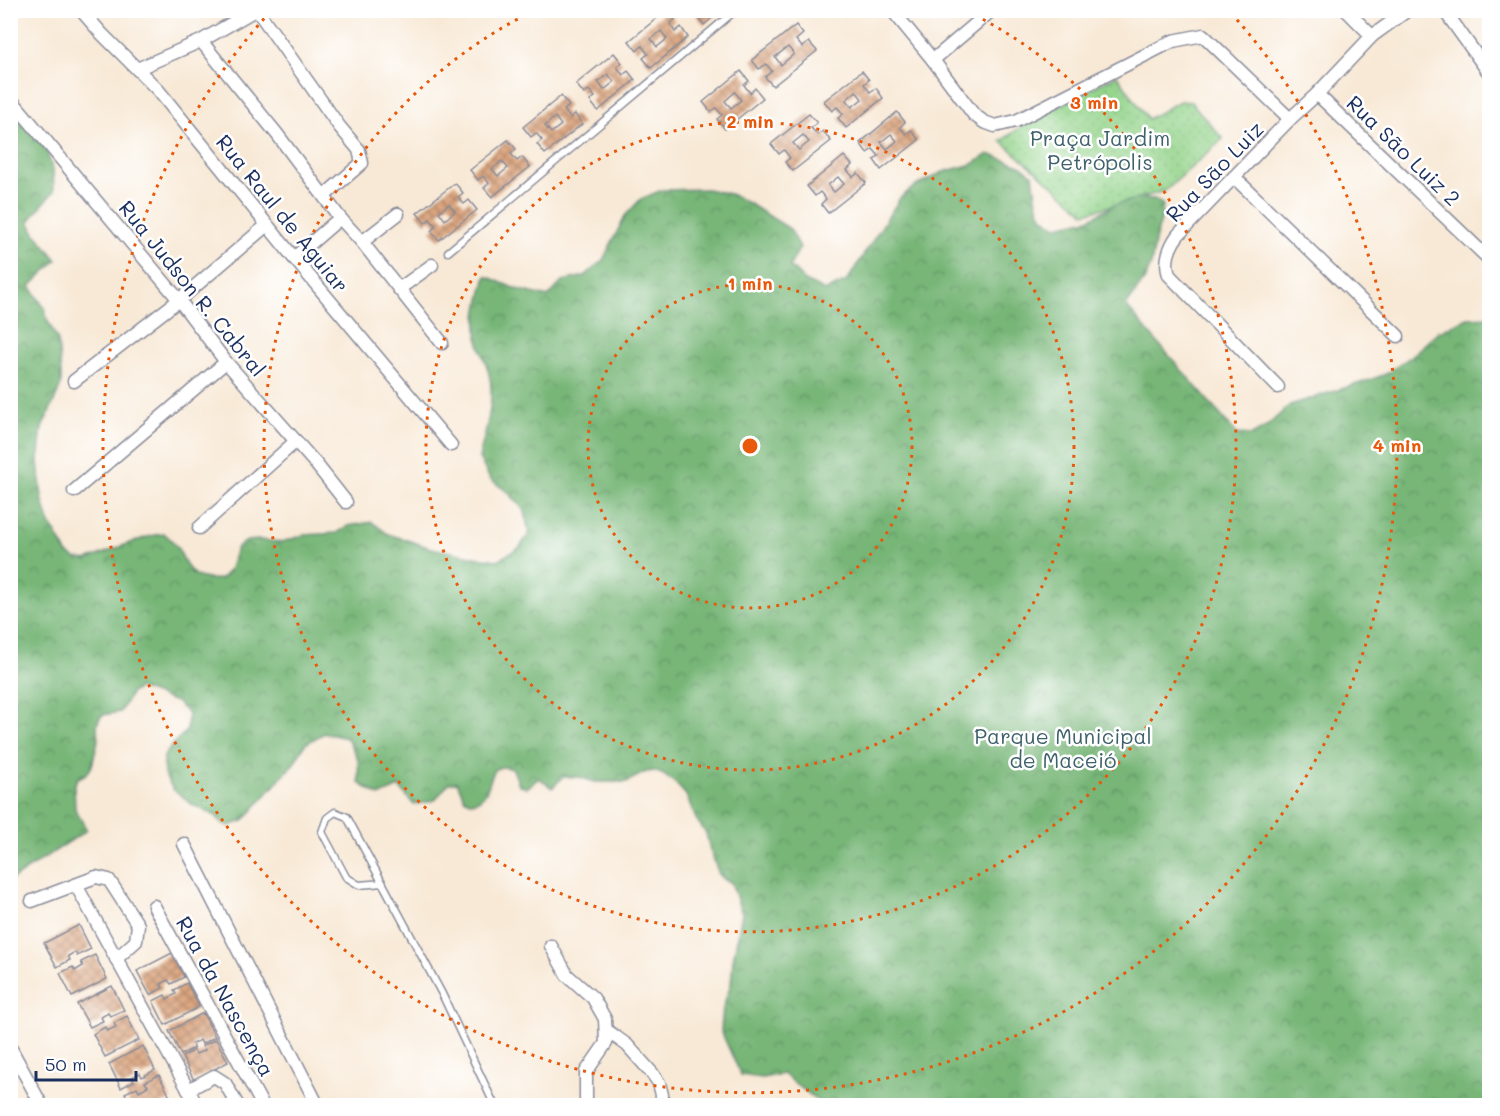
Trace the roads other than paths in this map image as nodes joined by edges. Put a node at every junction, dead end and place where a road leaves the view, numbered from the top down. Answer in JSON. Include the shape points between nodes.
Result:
{"nodes":[{"id":1,"x":81,"y":10,"type":"edge"},
{"id":2,"x":256,"y":10,"type":"edge"},
{"id":3,"x":736,"y":10,"type":"edge"},
{"id":4,"x":892,"y":10,"type":"edge"},
{"id":5,"x":992,"y":10,"type":"edge"},
{"id":6,"x":1346,"y":10,"type":"edge"},
{"id":7,"x":1408,"y":10,"type":"edge"},
{"id":8,"x":1444,"y":10,"type":"edge"},
{"id":9,"x":1372,"y":36,"type":"junction"},
{"id":10,"x":201,"y":41,"type":"junction"},
{"id":11,"x":933,"y":60,"type":"junction"},
{"id":12,"x":137,"y":69,"type":"junction"},
{"id":13,"x":1490,"y":74,"type":"edge"},
{"id":14,"x":1317,"y":94,"type":"junction"},
{"id":15,"x":10,"y":98,"type":"edge"},
{"id":16,"x":1290,"y":119,"type":"junction"},
{"id":17,"x":1234,"y":177,"type":"junction"},
{"id":18,"x":324,"y":196,"type":"junction"},
{"id":19,"x":398,"y":214,"type":"dead end"},
{"id":20,"x":340,"y":218,"type":"junction"},
{"id":21,"x":267,"y":225,"type":"junction"},
{"id":22,"x":362,"y":242,"type":"junction"},
{"id":23,"x":448,"y":252,"type":"dead end"},
{"id":24,"x":294,"y":258,"type":"junction"},
{"id":25,"x":1490,"y":260,"type":"edge"},
{"id":26,"x":432,"y":265,"type":"dead end"},
{"id":27,"x":399,"y":289,"type":"junction"},
{"id":28,"x":179,"y":300,"type":"junction"},
{"id":29,"x":1398,"y":336,"type":"dead end"},
{"id":30,"x":442,"y":343,"type":"dead end"},
{"id":31,"x":226,"y":362,"type":"junction"},
{"id":32,"x":74,"y":381,"type":"dead end"},
{"id":33,"x":1278,"y":387,"type":"dead end"},
{"id":34,"x":296,"y":441,"type":"junction"},
{"id":35,"x":451,"y":445,"type":"dead end"},
{"id":36,"x":74,"y":491,"type":"dead end"},
{"id":37,"x":346,"y":502,"type":"dead end"},
{"id":38,"x":198,"y":528,"type":"dead end"},
{"id":39,"x":184,"y":844,"type":"dead end"},
{"id":40,"x":383,"y":883,"type":"junction"},
{"id":41,"x":76,"y":885,"type":"junction"},
{"id":42,"x":32,"y":901,"type":"dead end"},
{"id":43,"x":154,"y":906,"type":"dead end"},
{"id":44,"x":550,"y":946,"type":"dead end"},
{"id":45,"x":116,"y":958,"type":"junction"},
{"id":46,"x":606,"y":1030,"type":"junction"},
{"id":47,"x":10,"y":1047,"type":"edge"},
{"id":48,"x":188,"y":1090,"type":"junction"},
{"id":49,"x":42,"y":1106,"type":"edge"},
{"id":50,"x":196,"y":1106,"type":"edge"},
{"id":51,"x":238,"y":1106,"type":"edge"},
{"id":52,"x":263,"y":1106,"type":"edge"},
{"id":53,"x":318,"y":1106,"type":"edge"},
{"id":54,"x":495,"y":1106,"type":"edge"},
{"id":55,"x":589,"y":1106,"type":"edge"},
{"id":56,"x":661,"y":1106,"type":"edge"}],
"edges":[{"from":1,"to":12,"type":"street","name":"Rua Raul de Aguiar"},
{"from":2,"to":10,"type":"street"},
{"from":2,"to":18,"type":"street","via":[[359,150],[362,163]]},
{"from":3,"to":23,"type":"lane"},
{"from":4,"to":11,"type":"street","name":"Rua São Luiz"},
{"from":5,"to":11,"type":"street"},
{"from":6,"to":9,"type":"street"},
{"from":7,"to":9,"type":"street","name":"Rua São Luiz"},
{"from":8,"to":13,"type":"street"},
{"from":9,"to":14,"type":"street","name":"Rua São Luiz"},
{"from":10,"to":12,"type":"street"},
{"from":10,"to":18,"type":"street"},
{"from":11,"to":16,"type":"street","name":"Rua São Luiz","via":[[974,115],[995,126],[1037,111],[1173,41],[1203,35]]},
{"from":12,"to":21,"type":"street","name":"Rua Raul de Aguiar"},
{"from":14,"to":16,"type":"street","name":"Rua São Luiz"},
{"from":14,"to":25,"type":"street","name":"Rua São Luiz 2"},
{"from":15,"to":28,"type":"street","name":"Rua Judson R. Cabral"},
{"from":16,"to":17,"type":"street","name":"Rua São Luiz"},
{"from":17,"to":29,"type":"street"},
{"from":17,"to":33,"type":"street","name":"Rua São Luiz","via":[[1178,235],[1171,246],[1167,268],[1169,275]]},
{"from":18,"to":20,"type":"street"},
{"from":19,"to":22,"type":"street"},
{"from":20,"to":22,"type":"street"},
{"from":20,"to":24,"type":"street"},
{"from":21,"to":24,"type":"street","name":"Rua Raul de Aguiar"},
{"from":21,"to":28,"type":"street"},
{"from":22,"to":27,"type":"street"},
{"from":24,"to":35,"type":"street","name":"Rua Raul de Aguiar"},
{"from":26,"to":27,"type":"street"},
{"from":27,"to":30,"type":"street"},
{"from":28,"to":31,"type":"street","name":"Rua Judson R. Cabral"},
{"from":28,"to":32,"type":"street"},
{"from":31,"to":34,"type":"street","name":"Rua Judson R. Cabral"},
{"from":31,"to":36,"type":"street"},
{"from":34,"to":37,"type":"street","name":"Rua Judson R. Cabral"},
{"from":34,"to":38,"type":"street"},
{"from":39,"to":53,"type":"street"},
{"from":40,"to":40,"type":"lane","via":[[359,885],[346,878],[321,832],[327,818],[335,812],[347,817]]},
{"from":40,"to":54,"type":"lane"},
{"from":41,"to":42,"type":"street"},
{"from":41,"to":45,"type":"street"},
{"from":41,"to":45,"type":"street","via":[[96,877],[109,880],[138,925],[136,941]]},
{"from":43,"to":52,"type":"street","name":"Rua da Nascença"},
{"from":44,"to":46,"type":"street","via":[[567,975],[593,998],[605,1018]]},
{"from":45,"to":48,"type":"street"},
{"from":46,"to":55,"type":"street","via":[[606,1043],[586,1072]]},
{"from":46,"to":56,"type":"street","via":[[627,1045],[652,1073],[659,1083]]},
{"from":47,"to":49,"type":"street"},
{"from":48,"to":50,"type":"street"},
{"from":48,"to":51,"type":"street","via":[[214,1076],[225,1083]]}]}
